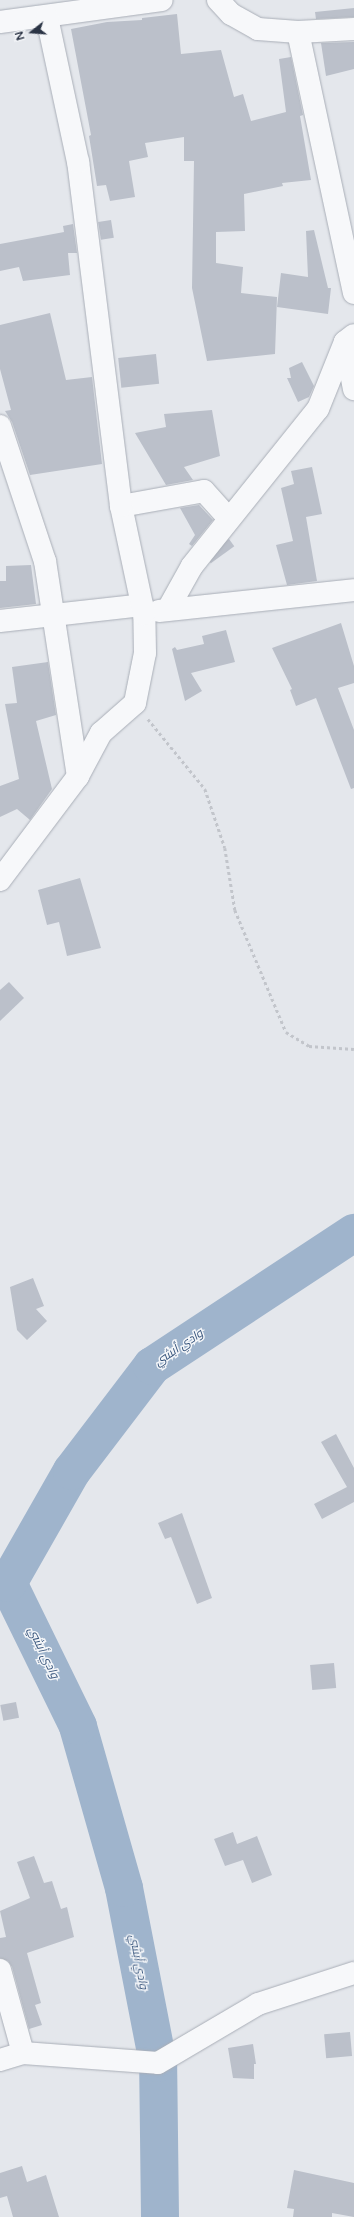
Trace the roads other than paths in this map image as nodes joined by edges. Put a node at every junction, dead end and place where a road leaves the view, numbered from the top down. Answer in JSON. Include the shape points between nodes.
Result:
{"nodes":[{"id":1,"x":162,"y":0,"type":"edge"},
{"id":2,"x":218,"y":0,"type":"edge"},
{"id":3,"x":46,"y":17,"type":"junction"},
{"id":4,"x":0,"y":22,"type":"edge"},
{"id":5,"x":354,"y":29,"type":"edge"},
{"id":6,"x":298,"y":32,"type":"junction"},
{"id":7,"x":353,"y":280,"type":"edge"},
{"id":8,"x":349,"y":339,"type":"edge"},
{"id":9,"x":354,"y":389,"type":"edge"},
{"id":10,"x":0,"y":426,"type":"edge"},
{"id":11,"x":121,"y":506,"type":"junction"},
{"id":12,"x":228,"y":518,"type":"junction"},
{"id":13,"x":354,"y":590,"type":"edge"},
{"id":14,"x":168,"y":609,"type":"junction"},
{"id":15,"x":143,"y":610,"type":"junction"},
{"id":16,"x":54,"y":613,"type":"junction"},
{"id":17,"x":0,"y":621,"type":"edge"},
{"id":18,"x":78,"y":776,"type":"junction"},
{"id":19,"x":0,"y":880,"type":"edge"},
{"id":20,"x":0,"y":1970,"type":"edge"},
{"id":21,"x":354,"y":1973,"type":"edge"},
{"id":22,"x":23,"y":2053,"type":"junction"},
{"id":23,"x":0,"y":2060,"type":"edge"}],
"edges":[{"from":1,"to":3,"type":"street"},
{"from":2,"to":6,"type":"street","via":[[231,14],[258,29]]},
{"from":3,"to":4,"type":"street"},
{"from":3,"to":11,"type":"street","via":[[78,162]]},
{"from":5,"to":6,"type":"street"},
{"from":6,"to":7,"type":"street"},
{"from":8,"to":9,"type":"street"},
{"from":8,"to":12,"type":"street","via":[[318,409]]},
{"from":10,"to":16,"type":"street","via":[[45,561]]},
{"from":11,"to":12,"type":"street","via":[[204,491]]},
{"from":11,"to":15,"type":"street"},
{"from":12,"to":14,"type":"street","via":[[192,566]]},
{"from":13,"to":14,"type":"street"},
{"from":14,"to":15,"type":"street"},
{"from":15,"to":16,"type":"street"},
{"from":15,"to":18,"type":"street","via":[[145,653],[135,703],[101,733]]},
{"from":16,"to":17,"type":"street"},
{"from":16,"to":18,"type":"street"},
{"from":18,"to":19,"type":"street"},
{"from":20,"to":22,"type":"street"},
{"from":21,"to":22,"type":"street","via":[[258,2004],[158,2063]]},
{"from":22,"to":23,"type":"street"}]}
